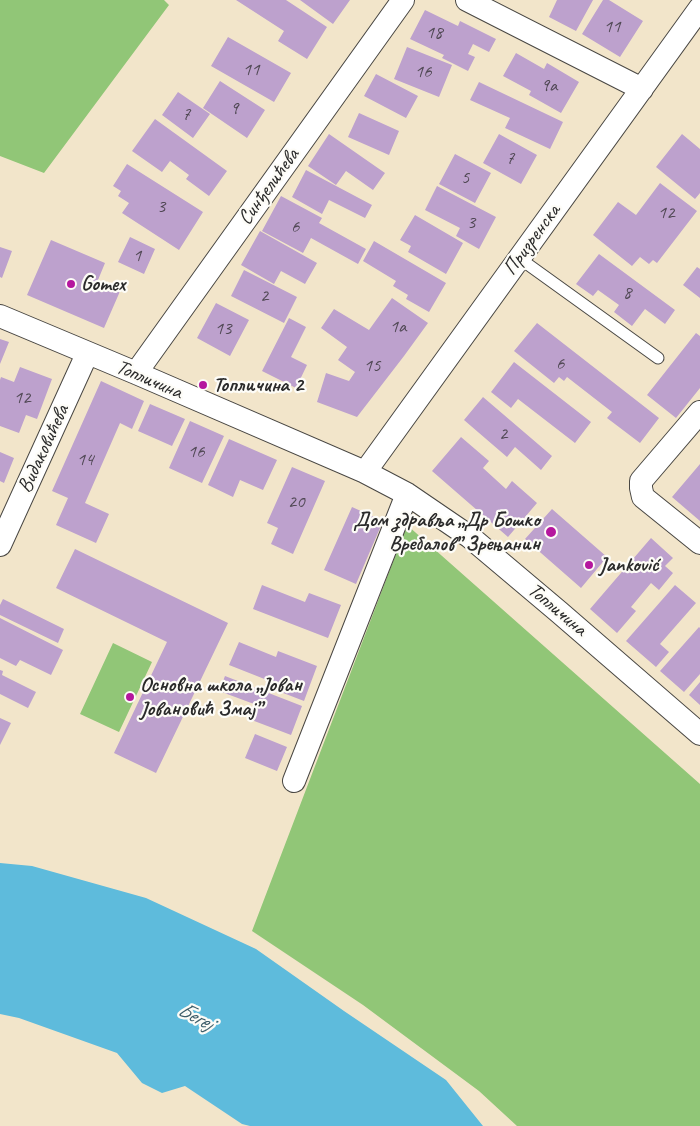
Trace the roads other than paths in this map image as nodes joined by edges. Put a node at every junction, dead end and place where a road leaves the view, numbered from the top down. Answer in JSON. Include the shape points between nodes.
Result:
{"nodes":[{"id":1,"x":403,"y":0,"type":"edge"},
{"id":2,"x":467,"y":0,"type":"edge"},
{"id":3,"x":696,"y":22,"type":"edge"},
{"id":4,"x":642,"y":89,"type":"junction"},
{"id":5,"x":520,"y":258,"type":"junction"},
{"id":6,"x":0,"y":316,"type":"edge"},
{"id":7,"x":87,"y":354,"type":"junction"},
{"id":8,"x":658,"y":358,"type":"dead end"},
{"id":9,"x":136,"y":373,"type":"junction"},
{"id":10,"x":700,"y":412,"type":"edge"},
{"id":11,"x":365,"y":472,"type":"junction"},
{"id":12,"x":407,"y":494,"type":"junction"},
{"id":13,"x":700,"y":543,"type":"edge"},
{"id":14,"x":0,"y":545,"type":"edge"},
{"id":15,"x":700,"y":734,"type":"edge"},
{"id":16,"x":294,"y":781,"type":"dead end"}],
"edges":[{"from":1,"to":9,"type":"street","name":"Синђелићева"},
{"from":2,"to":4,"type":"street"},
{"from":3,"to":4,"type":"street","name":"Призренска"},
{"from":4,"to":5,"type":"street","name":"Призренска"},
{"from":5,"to":8,"type":"lane"},
{"from":5,"to":11,"type":"street","name":"Призренска"},
{"from":6,"to":7,"type":"street","name":"Топличина"},
{"from":7,"to":9,"type":"street","name":"Топличина"},
{"from":7,"to":14,"type":"street","name":"Видаковићева"},
{"from":9,"to":11,"type":"street","name":"Топличина"},
{"from":10,"to":13,"type":"street","via":[[641,481],[641,488],[643,497]]},
{"from":11,"to":12,"type":"street","name":"Топличина"},
{"from":12,"to":15,"type":"street","name":"Топличина","via":[[470,537]]},
{"from":12,"to":16,"type":"street"}]}
